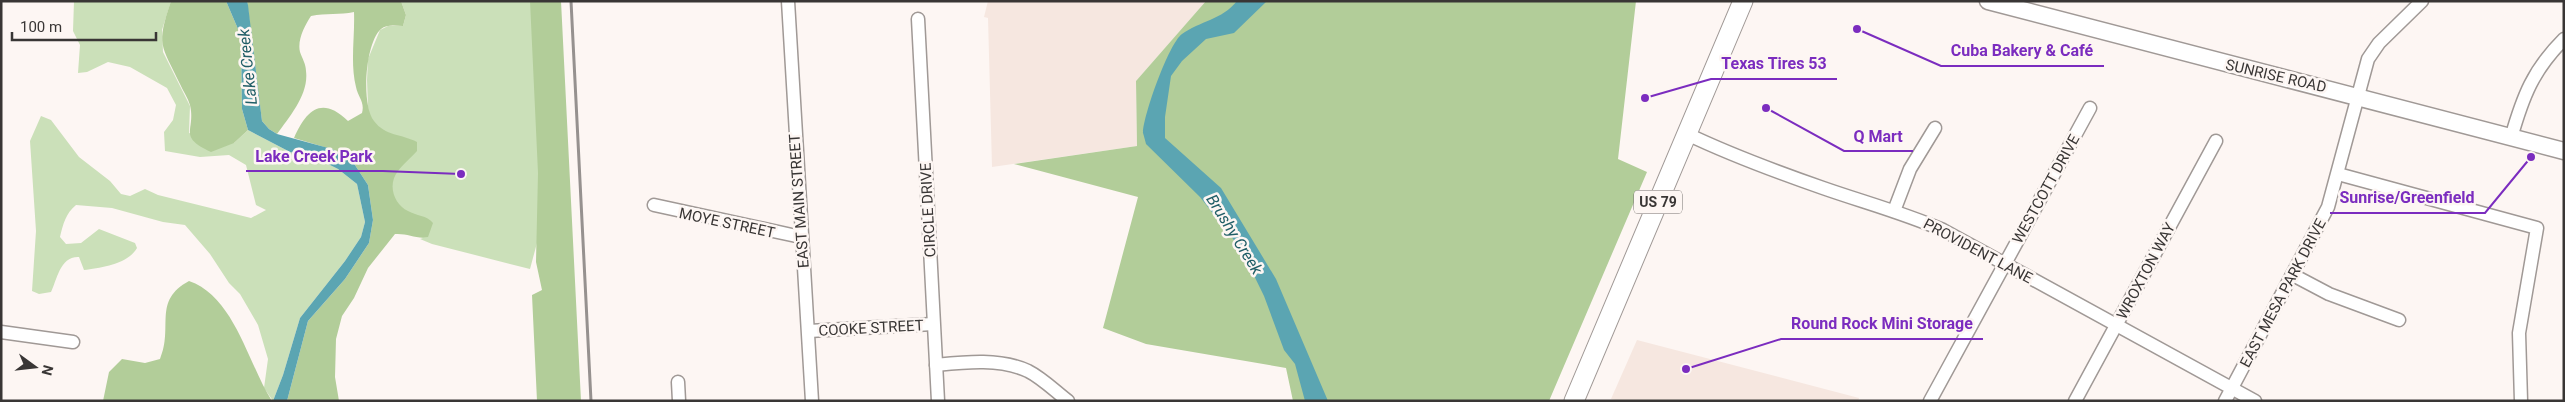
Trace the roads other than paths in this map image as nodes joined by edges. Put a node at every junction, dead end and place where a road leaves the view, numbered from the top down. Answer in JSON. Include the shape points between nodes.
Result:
{"nodes":[{"id":1,"x":788,"y":1,"type":"edge"},
{"id":2,"x":1743,"y":1,"type":"edge"},
{"id":3,"x":1988,"y":1,"type":"edge"},
{"id":4,"x":2422,"y":1,"type":"edge"},
{"id":5,"x":918,"y":19,"type":"dead end"},
{"id":6,"x":2564,"y":39,"type":"edge"},
{"id":7,"x":2357,"y":96,"type":"junction"},
{"id":8,"x":2090,"y":108,"type":"dead end"},
{"id":9,"x":1935,"y":128,"type":"dead end"},
{"id":10,"x":1687,"y":134,"type":"junction"},
{"id":11,"x":2511,"y":138,"type":"junction"},
{"id":12,"x":2216,"y":141,"type":"dead end"},
{"id":13,"x":2564,"y":152,"type":"edge"},
{"id":14,"x":2338,"y":174,"type":"junction"},
{"id":15,"x":654,"y":206,"type":"dead end"},
{"id":16,"x":1894,"y":211,"type":"junction"},
{"id":17,"x":801,"y":237,"type":"junction"},
{"id":18,"x":2005,"y":264,"type":"junction"},
{"id":19,"x":2293,"y":275,"type":"junction"},
{"id":20,"x":2399,"y":320,"type":"dead end"},
{"id":21,"x":934,"y":324,"type":"junction"},
{"id":22,"x":2117,"y":325,"type":"junction"},
{"id":23,"x":809,"y":331,"type":"junction"},
{"id":24,"x":1,"y":332,"type":"edge"},
{"id":25,"x":73,"y":342,"type":"dead end"},
{"id":26,"x":936,"y":365,"type":"junction"},
{"id":27,"x":678,"y":382,"type":"dead end"},
{"id":28,"x":2232,"y":388,"type":"junction"},
{"id":29,"x":679,"y":401,"type":"edge"},
{"id":30,"x":812,"y":401,"type":"edge"},
{"id":31,"x":938,"y":401,"type":"edge"},
{"id":32,"x":1068,"y":401,"type":"edge"},
{"id":33,"x":1574,"y":401,"type":"edge"},
{"id":34,"x":1930,"y":401,"type":"edge"},
{"id":35,"x":2075,"y":401,"type":"edge"},
{"id":36,"x":2225,"y":401,"type":"edge"},
{"id":37,"x":2255,"y":401,"type":"edge"},
{"id":38,"x":2521,"y":401,"type":"edge"}],
"edges":[{"from":1,"to":17,"type":"street","name":"EAST MAIN STREET"},
{"from":2,"to":10,"type":"highway","number":"US 79"},
{"from":3,"to":7,"type":"main road","name":"SUNRISE ROAD","via":[[2197,58]]},
{"from":4,"to":7,"type":"street","name":"EAST MESA PARK DRIVE","via":[[2375,48],[2363,72]]},
{"from":5,"to":21,"type":"street","name":"CIRCLE DRIVE"},
{"from":6,"to":11,"type":"street","via":[[2539,67],[2518,113]]},
{"from":7,"to":11,"type":"main road","name":"SUNRISE ROAD"},
{"from":7,"to":14,"type":"street","name":"EAST MESA PARK DRIVE"},
{"from":8,"to":18,"type":"street","name":"WESTCOTT DRIVE"},
{"from":9,"to":16,"type":"street","via":[[1910,169]]},
{"from":10,"to":16,"type":"street","name":"PROVIDENT LANE","via":[[1715,148]]},
{"from":10,"to":33,"type":"highway","number":"US 79"},
{"from":11,"to":13,"type":"main road","name":"SUNRISE ROAD"},
{"from":12,"to":22,"type":"street","name":"WROXTON WAY"},
{"from":14,"to":19,"type":"street","name":"EAST MESA PARK DRIVE","via":[[2322,222]]},
{"from":14,"to":38,"type":"street","via":[[2537,228],[2519,333]]},
{"from":15,"to":17,"type":"street","name":"MOYE STREET"},
{"from":16,"to":18,"type":"street","name":"PROVIDENT LANE","via":[[1943,230]]},
{"from":17,"to":23,"type":"street","name":"EAST MAIN STREET"},
{"from":18,"to":22,"type":"street","name":"PROVIDENT LANE"},
{"from":18,"to":34,"type":"street","name":"WESTCOTT DRIVE"},
{"from":19,"to":20,"type":"street","via":[[2329,294]]},
{"from":19,"to":28,"type":"street","name":"EAST MESA PARK DRIVE"},
{"from":21,"to":23,"type":"street","name":"COOKE STREET"},
{"from":21,"to":26,"type":"street","name":"CIRCLE DRIVE"},
{"from":22,"to":28,"type":"street","name":"PROVIDENT LANE"},
{"from":22,"to":35,"type":"street","name":"WROXTON WAY"},
{"from":23,"to":30,"type":"street","name":"EAST MAIN STREET"},
{"from":24,"to":25,"type":"street"},
{"from":26,"to":31,"type":"street","name":"CIRCLE DRIVE"},
{"from":26,"to":32,"type":"street","via":[[1012,365],[1035,375]]},
{"from":27,"to":29,"type":"street"},
{"from":28,"to":36,"type":"street","name":"EAST MESA PARK DRIVE"},
{"from":28,"to":37,"type":"street","name":"PROVIDENT LANE"}]}
